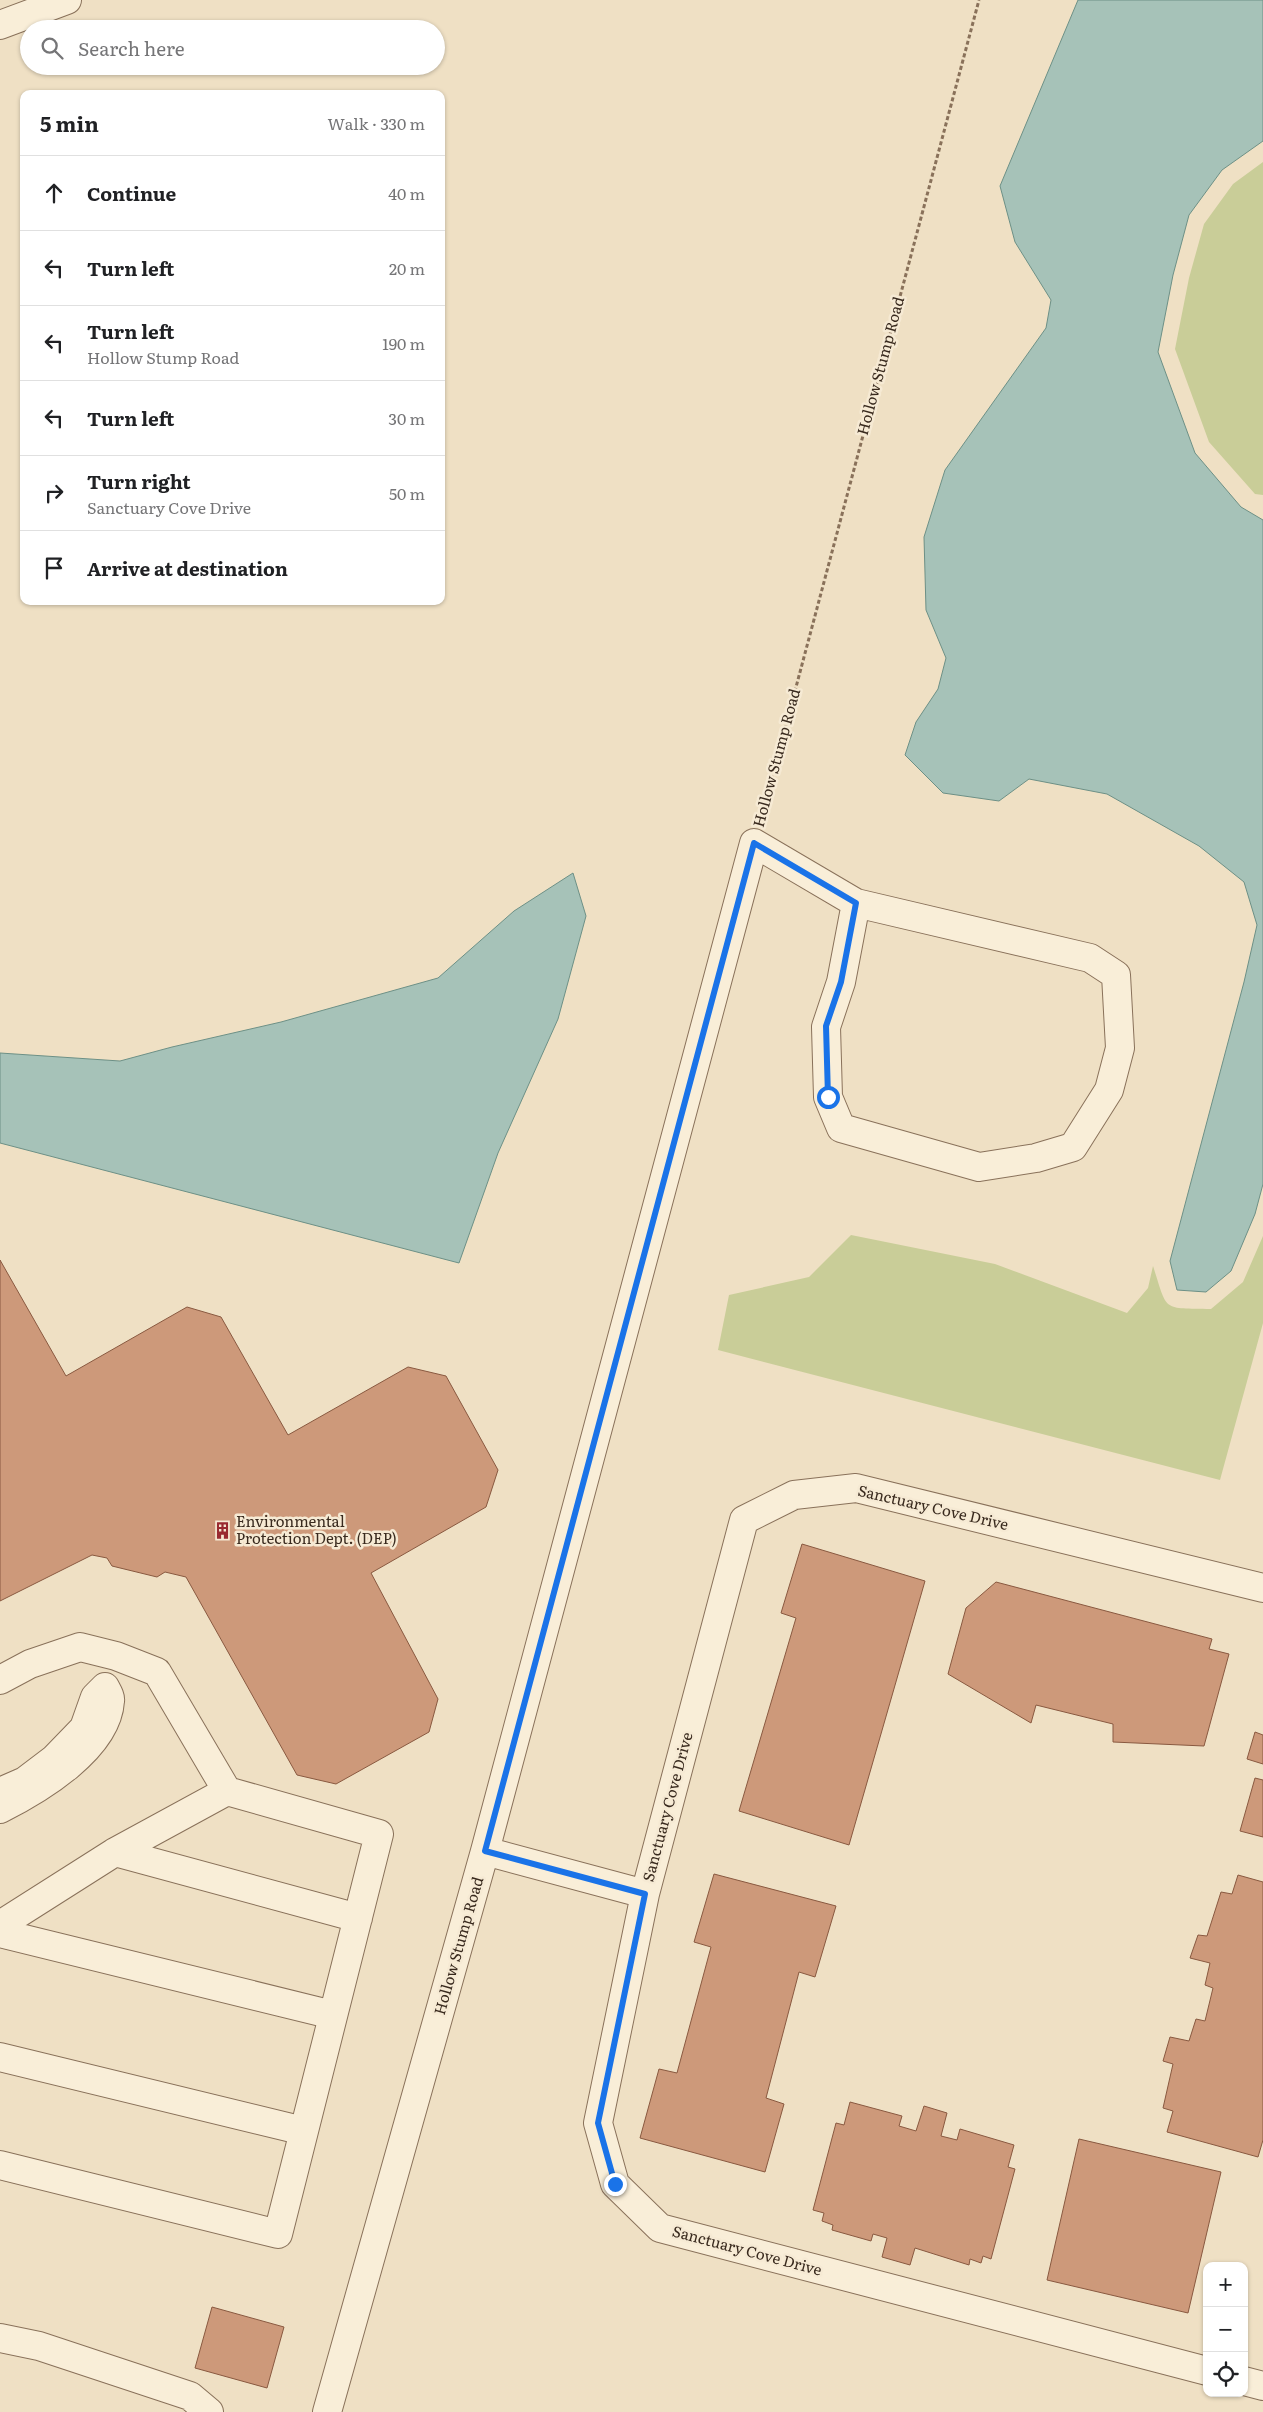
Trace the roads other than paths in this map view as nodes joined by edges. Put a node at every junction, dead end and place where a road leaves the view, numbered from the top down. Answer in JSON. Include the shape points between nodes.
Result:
{"nodes":[{"id":1,"x":67,"y":0,"type":"edge"},
{"id":2,"x":0,"y":25,"type":"edge"},
{"id":3,"x":856,"y":903,"type":"junction"},
{"id":4,"x":1263,"y":1588,"type":"edge"},
{"id":5,"x":0,"y":1680,"type":"edge"},
{"id":6,"x":227,"y":1791,"type":"junction"},
{"id":7,"x":0,"y":1792,"type":"edge"},
{"id":8,"x":0,"y":1809,"type":"edge"},
{"id":9,"x":485,"y":1851,"type":"junction"},
{"id":10,"x":115,"y":1852,"type":"junction"},
{"id":11,"x":645,"y":1894,"type":"junction"},
{"id":12,"x":358,"y":1918,"type":"junction"},
{"id":13,"x":0,"y":1925,"type":"edge"},
{"id":14,"x":0,"y":1934,"type":"edge"},
{"id":15,"x":334,"y":2015,"type":"junction"},
{"id":16,"x":0,"y":2057,"type":"edge"},
{"id":17,"x":304,"y":2131,"type":"junction"},
{"id":18,"x":0,"y":2165,"type":"edge"},
{"id":19,"x":0,"y":2338,"type":"edge"},
{"id":20,"x":1203,"y":2370,"type":"edge"},
{"id":21,"x":1248,"y":2382,"type":"edge"},
{"id":22,"x":1263,"y":2386,"type":"edge"},
{"id":23,"x":209,"y":2412,"type":"edge"},
{"id":24,"x":327,"y":2412,"type":"edge"}],
"edges":[{"from":1,"to":2,"type":"street"},
{"from":3,"to":3,"type":"street","via":[[1090,958],[1116,975],[1120,1048],[1109,1090],[1073,1147],[1036,1158],[979,1167],[841,1128],[828,1097],[826,1026],[841,982]]},
{"from":3,"to":9,"type":"street","name":"Hollow Stump Road","via":[[754,843]]},
{"from":4,"to":11,"type":"street","name":"Sanctuary Cove Drive","via":[[856,1488],[794,1495],[744,1520]]},
{"from":5,"to":6,"type":"street","via":[[30,1664],[80,1646],[157,1672]]},
{"from":6,"to":10,"type":"street"},
{"from":6,"to":12,"type":"street","via":[[379,1834]]},
{"from":7,"to":8,"type":"street","via":[[25,1781],[54,1759],[84,1728],[95,1697],[105,1687],[111,1700],[103,1726],[74,1762],[32,1792]]},
{"from":9,"to":11,"type":"street"},
{"from":9,"to":24,"type":"street","name":"Hollow Stump Road"},
{"from":10,"to":12,"type":"street"},
{"from":10,"to":13,"type":"street"},
{"from":11,"to":20,"type":"street","name":"Sanctuary Cove Drive","via":[[598,2123],[615,2184],[660,2228]]},
{"from":12,"to":15,"type":"street"},
{"from":14,"to":15,"type":"street"},
{"from":15,"to":17,"type":"street"},
{"from":16,"to":17,"type":"street"},
{"from":17,"to":18,"type":"street","via":[[278,2234]]},
{"from":19,"to":23,"type":"street","via":[[40,2346],[190,2396]]},
{"from":21,"to":22,"type":"street"}]}
